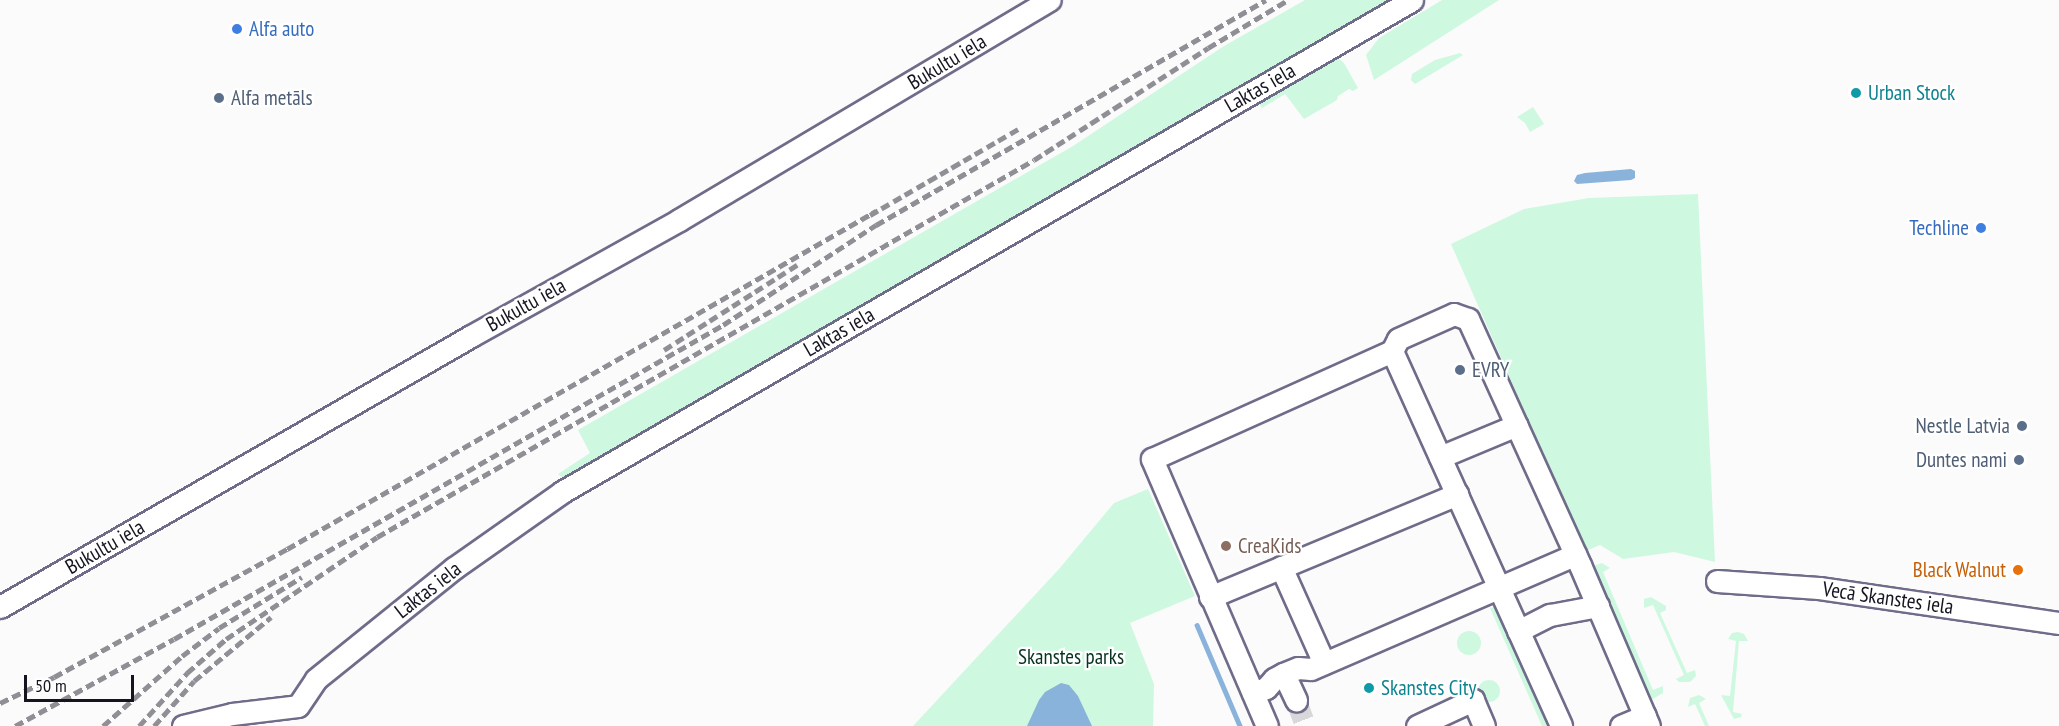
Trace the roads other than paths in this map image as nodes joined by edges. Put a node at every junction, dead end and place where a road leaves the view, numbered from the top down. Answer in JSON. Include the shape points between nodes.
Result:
{"nodes":[{"id":1,"x":1050,"y":0,"type":"edge"},
{"id":2,"x":1412,"y":0,"type":"edge"},
{"id":3,"x":1392,"y":351,"type":"junction"},
{"id":4,"x":1517,"y":424,"type":"junction"},
{"id":5,"x":1440,"y":457,"type":"junction"},
{"id":6,"x":1457,"y":494,"type":"junction"},
{"id":7,"x":1575,"y":555,"type":"junction"},
{"id":8,"x":1281,"y":567,"type":"junction"},
{"id":9,"x":1717,"y":581,"type":"dead end"},
{"id":10,"x":1498,"y":587,"type":"junction"},
{"id":11,"x":1210,"y":597,"type":"junction"},
{"id":12,"x":1598,"y":606,"type":"junction"},
{"id":13,"x":0,"y":607,"type":"edge"},
{"id":14,"x":2059,"y":623,"type":"edge"},
{"id":15,"x":1518,"y":631,"type":"junction"},
{"id":16,"x":1317,"y":666,"type":"junction"},
{"id":17,"x":1259,"y":690,"type":"junction"},
{"id":18,"x":1647,"y":721,"type":"edge"},
{"id":19,"x":183,"y":726,"type":"edge"},
{"id":20,"x":1267,"y":726,"type":"edge"},
{"id":21,"x":1417,"y":726,"type":"edge"},
{"id":22,"x":1484,"y":726,"type":"edge"},
{"id":23,"x":1560,"y":726,"type":"edge"},
{"id":24,"x":1621,"y":726,"type":"edge"}],
"edges":[{"from":1,"to":13,"type":"street","name":"Bukultu iela","via":[[689,215]]},
{"from":2,"to":19,"type":"street","name":"Laktas iela","via":[[562,492],[454,568],[316,679],[298,706],[232,714]]},
{"from":3,"to":4,"type":"street","via":[[1398,339],[1454,314],[1468,319]]},
{"from":3,"to":5,"type":"street"},
{"from":3,"to":11,"type":"street","via":[[1152,459]]},
{"from":4,"to":5,"type":"street"},
{"from":4,"to":7,"type":"street"},
{"from":5,"to":6,"type":"street"},
{"from":6,"to":8,"type":"street"},
{"from":6,"to":10,"type":"street"},
{"from":7,"to":10,"type":"street"},
{"from":7,"to":12,"type":"street"},
{"from":8,"to":11,"type":"street"},
{"from":8,"to":16,"type":"street"},
{"from":9,"to":14,"type":"street","name":"Vecā Skanstes iela","via":[[1819,588]]},
{"from":10,"to":15,"type":"street"},
{"from":10,"to":16,"type":"street"},
{"from":11,"to":17,"type":"street"},
{"from":12,"to":15,"type":"street","via":[[1550,615]]},
{"from":12,"to":18,"type":"street"},
{"from":15,"to":23,"type":"street"},
{"from":16,"to":17,"type":"street","via":[[1283,674]]},
{"from":16,"to":17,"type":"street","via":[[1292,693]]},
{"from":17,"to":20,"type":"street"},
{"from":18,"to":24,"type":"street"},
{"from":21,"to":22,"type":"street","via":[[1473,700]]}]}
